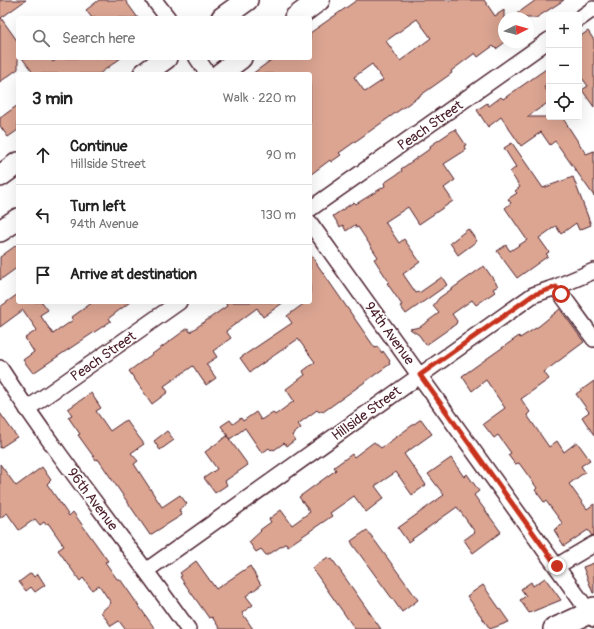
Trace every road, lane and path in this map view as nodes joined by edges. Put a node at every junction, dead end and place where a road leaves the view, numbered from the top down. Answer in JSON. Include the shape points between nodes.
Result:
{"nodes":[{"id":1,"x":154,"y":0,"type":"edge"},
{"id":2,"x":247,"y":0,"type":"edge"},
{"id":3,"x":319,"y":0,"type":"edge"},
{"id":4,"x":591,"y":7,"type":"edge"},
{"id":5,"x":166,"y":16,"type":"edge"},
{"id":6,"x":225,"y":16,"type":"edge"},
{"id":7,"x":298,"y":16,"type":"edge"},
{"id":8,"x":582,"y":16,"type":"edge"},
{"id":9,"x":546,"y":42,"type":"edge"},
{"id":10,"x":163,"y":60,"type":"edge"},
{"id":11,"x":198,"y":60,"type":"edge"},
{"id":12,"x":238,"y":60,"type":"edge"},
{"id":13,"x":147,"y":72,"type":"edge"},
{"id":14,"x":207,"y":72,"type":"edge"},
{"id":15,"x":223,"y":72,"type":"edge"},
{"id":16,"x":16,"y":165,"type":"edge"},
{"id":17,"x":0,"y":176,"type":"edge"},
{"id":18,"x":312,"y":208,"type":"edge"},
{"id":19,"x":16,"y":219,"type":"edge"},
{"id":20,"x":312,"y":226,"type":"edge"},
{"id":21,"x":0,"y":231,"type":"edge"},
{"id":22,"x":594,"y":271,"type":"edge"},
{"id":23,"x":556,"y":287,"type":"junction"},
{"id":24,"x":176,"y":304,"type":"edge"},
{"id":25,"x":594,"y":339,"type":"edge"},
{"id":26,"x":0,"y":368,"type":"edge"},
{"id":27,"x":420,"y":375,"type":"junction"},
{"id":28,"x":27,"y":409,"type":"junction"},
{"id":29,"x":594,"y":544,"type":"edge"},
{"id":30,"x":557,"y":566,"type":"junction"},
{"id":31,"x":147,"y":570,"type":"junction"},
{"id":32,"x":593,"y":613,"type":"edge"},
{"id":33,"x":188,"y":629,"type":"edge"},
{"id":34,"x":554,"y":629,"type":"edge"}],
"edges":[{"from":1,"to":5,"type":"street"},
{"from":2,"to":6,"type":"main road"},
{"from":3,"to":7,"type":"main road"},
{"from":4,"to":8,"type":"street"},
{"from":9,"to":18,"type":"street","name":"Peach Street"},
{"from":10,"to":13,"type":"main road"},
{"from":11,"to":14,"type":"street"},
{"from":12,"to":15,"type":"main road"},
{"from":16,"to":17,"type":"main road"},
{"from":19,"to":21,"type":"main road"},
{"from":20,"to":27,"type":"street","name":"94th Avenue"},
{"from":22,"to":23,"type":"street","name":"Hillside Street"},
{"from":23,"to":25,"type":"street"},
{"from":23,"to":27,"type":"street","name":"Hillside Street","via":[[533,295]]},
{"from":24,"to":28,"type":"street","name":"Peach Street"},
{"from":26,"to":28,"type":"street","name":"96th Avenue"},
{"from":27,"to":30,"type":"street","name":"94th Avenue"},
{"from":27,"to":31,"type":"street","name":"Hillside Street"},
{"from":28,"to":31,"type":"street","name":"96th Avenue"},
{"from":29,"to":30,"type":"street"},
{"from":30,"to":32,"type":"street","name":"94th Avenue"},
{"from":31,"to":33,"type":"street","name":"96th Avenue"},
{"from":32,"to":34,"type":"main road"}]}
